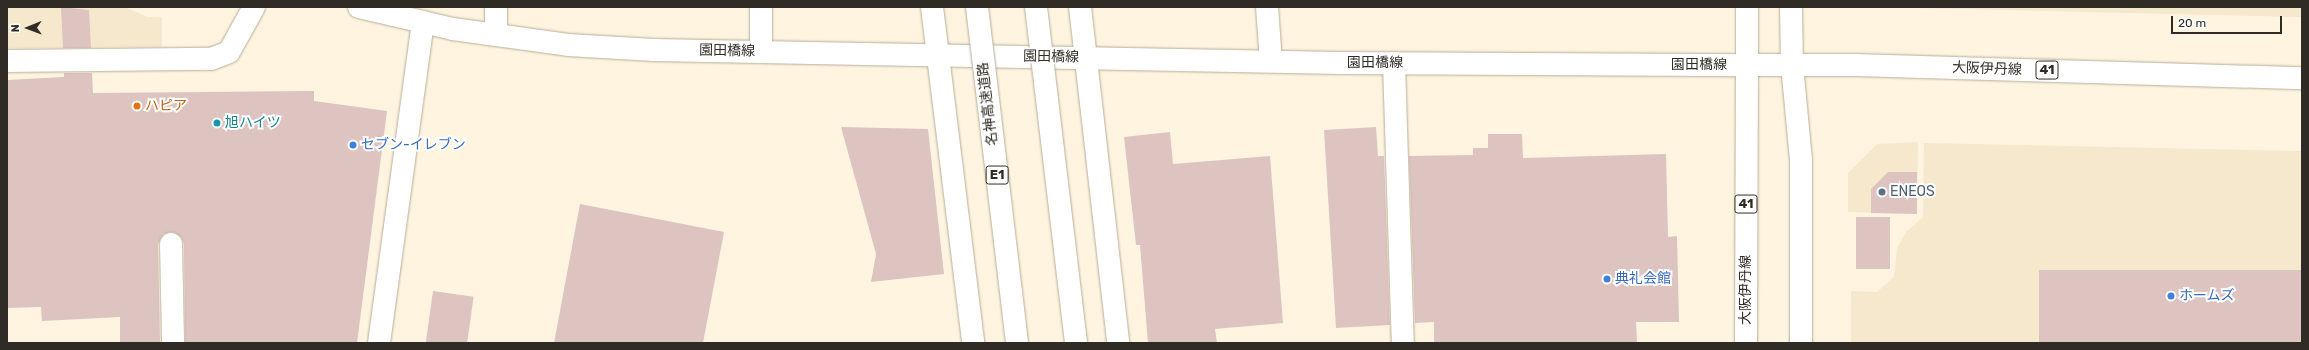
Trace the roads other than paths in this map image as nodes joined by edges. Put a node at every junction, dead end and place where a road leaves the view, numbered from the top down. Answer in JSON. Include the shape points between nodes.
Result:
{"nodes":[{"id":1,"x":254,"y":7,"type":"edge"},
{"id":2,"x":358,"y":7,"type":"edge"},
{"id":3,"x":496,"y":7,"type":"edge"},
{"id":4,"x":761,"y":7,"type":"edge"},
{"id":5,"x":932,"y":7,"type":"edge"},
{"id":6,"x":977,"y":7,"type":"edge"},
{"id":7,"x":1036,"y":7,"type":"edge"},
{"id":8,"x":1080,"y":7,"type":"edge"},
{"id":9,"x":1267,"y":7,"type":"edge"},
{"id":10,"x":1747,"y":7,"type":"edge"},
{"id":11,"x":1791,"y":7,"type":"edge"},
{"id":12,"x":423,"y":22,"type":"junction"},
{"id":13,"x":496,"y":35,"type":"junction"},
{"id":14,"x":761,"y":51,"type":"junction"},
{"id":15,"x":937,"y":54,"type":"junction"},
{"id":16,"x":1085,"y":57,"type":"junction"},
{"id":17,"x":7,"y":61,"type":"edge"},
{"id":18,"x":1271,"y":61,"type":"junction"},
{"id":19,"x":1394,"y":63,"type":"junction"},
{"id":20,"x":1747,"y":65,"type":"junction"},
{"id":21,"x":1792,"y":65,"type":"junction"},
{"id":22,"x":2302,"y":78,"type":"edge"},
{"id":23,"x":171,"y":244,"type":"dead end"},
{"id":24,"x":173,"y":343,"type":"edge"},
{"id":25,"x":379,"y":343,"type":"edge"},
{"id":26,"x":973,"y":343,"type":"edge"},
{"id":27,"x":1017,"y":343,"type":"edge"},
{"id":28,"x":1076,"y":343,"type":"edge"},
{"id":29,"x":1118,"y":343,"type":"edge"},
{"id":30,"x":1403,"y":343,"type":"edge"},
{"id":31,"x":1746,"y":343,"type":"edge"},
{"id":32,"x":1801,"y":343,"type":"edge"}],
"edges":[{"from":1,"to":17,"type":"main road","via":[[229,52],[211,60]]},
{"from":2,"to":12,"type":"main road","name":"園田橋線"},
{"from":3,"to":13,"type":"main road"},
{"from":4,"to":14,"type":"main road"},
{"from":5,"to":15,"type":"main road"},
{"from":6,"to":27,"type":"main road","name":"名神高速道路","number":"E1","bridge":true},
{"from":7,"to":28,"type":"main road","bridge":true},
{"from":8,"to":16,"type":"main road"},
{"from":9,"to":18,"type":"main road"},
{"from":10,"to":20,"type":"main road"},
{"from":11,"to":21,"type":"main road"},
{"from":12,"to":13,"type":"main road","name":"園田橋線"},
{"from":12,"to":25,"type":"main road"},
{"from":13,"to":14,"type":"main road","name":"園田橋線","via":[[568,45],[654,50]]},
{"from":14,"to":15,"type":"main road","name":"園田橋線"},
{"from":15,"to":16,"type":"main road","name":"園田橋線"},
{"from":15,"to":26,"type":"main road"},
{"from":16,"to":18,"type":"main road","name":"園田橋線"},
{"from":16,"to":29,"type":"main road"},
{"from":18,"to":19,"type":"main road","name":"園田橋線"},
{"from":19,"to":20,"type":"main road","name":"園田橋線"},
{"from":19,"to":30,"type":"main road"},
{"from":20,"to":21,"type":"main road","name":"大阪伊丹線","number":"41"},
{"from":20,"to":31,"type":"main road","name":"大阪伊丹線","number":"41"},
{"from":21,"to":22,"type":"main road","name":"大阪伊丹線","number":"41"},
{"from":21,"to":32,"type":"main road","via":[[1801,160]]},
{"from":23,"to":24,"type":"main road"}]}
